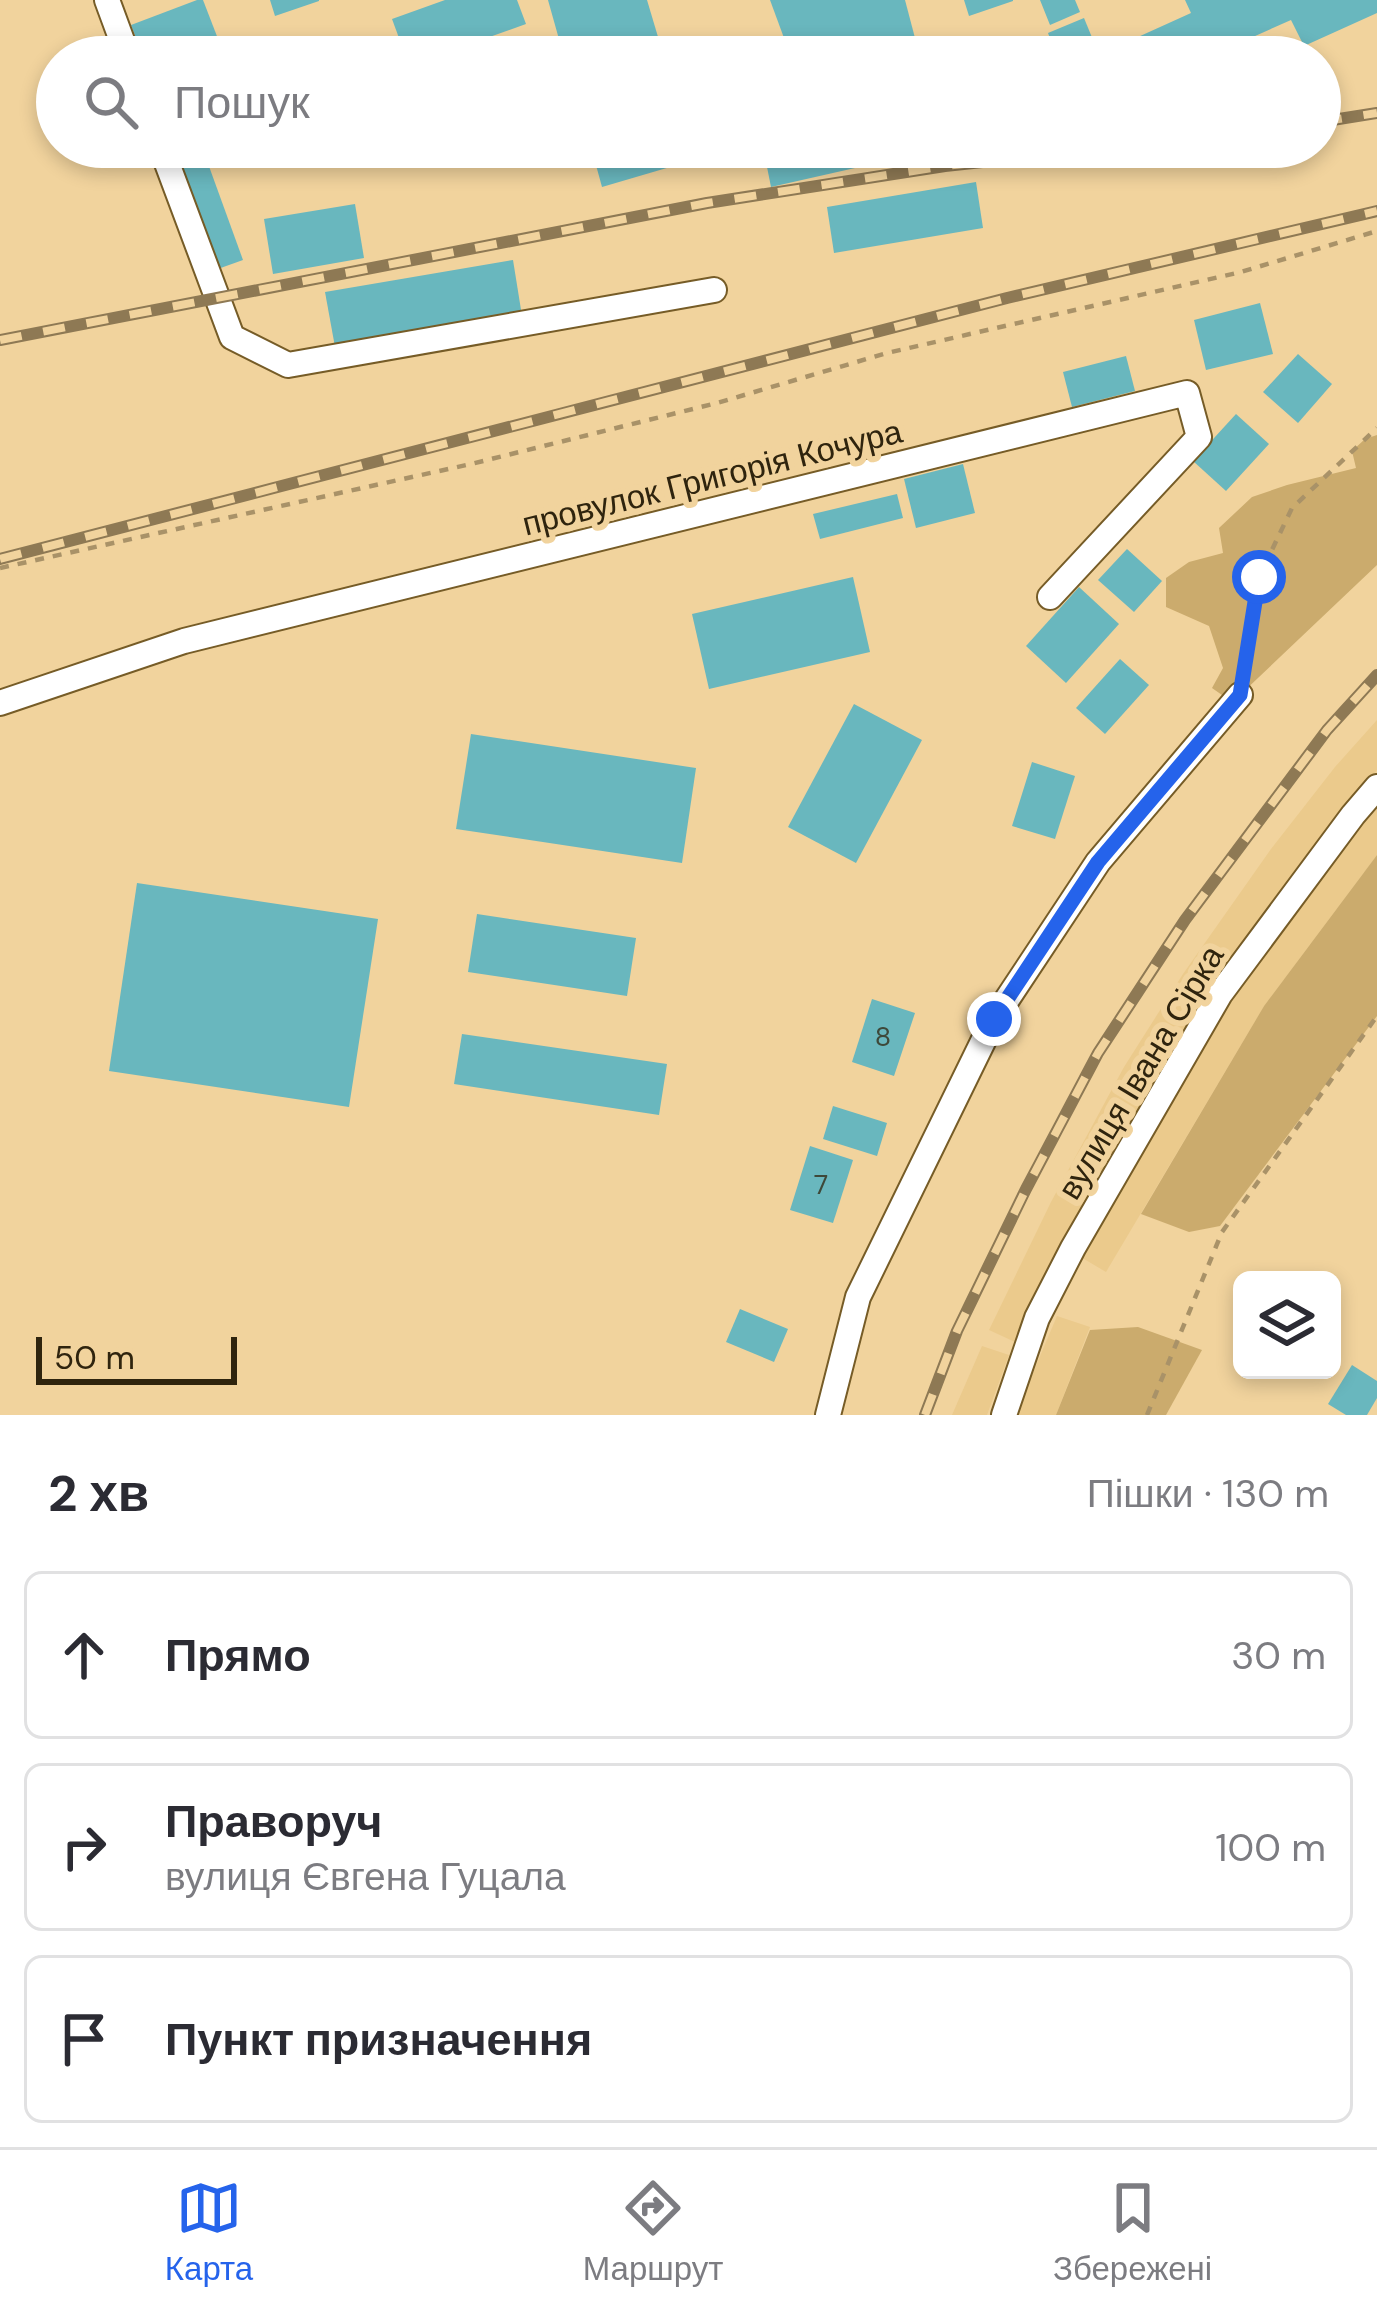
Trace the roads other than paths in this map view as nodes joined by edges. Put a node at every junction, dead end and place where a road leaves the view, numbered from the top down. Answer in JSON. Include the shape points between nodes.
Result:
{"nodes":[{"id":1,"x":106,"y":0,"type":"edge"},
{"id":2,"x":120,"y":36,"type":"edge"},
{"id":3,"x":169,"y":168,"type":"edge"},
{"id":4,"x":713,"y":290,"type":"dead end"},
{"id":5,"x":1049,"y":597,"type":"dead end"},
{"id":6,"x":1240,"y":695,"type":"road end"},
{"id":7,"x":0,"y":703,"type":"edge"},
{"id":8,"x":1377,"y":787,"type":"edge"},
{"id":9,"x":828,"y":1415,"type":"edge"},
{"id":10,"x":1004,"y":1415,"type":"edge"}],
"edges":[{"from":1,"to":2,"type":"street"},
{"from":3,"to":4,"type":"street","via":[[232,338],[288,365]]},
{"from":5,"to":7,"type":"street","name":"провулок Григорія Кочура","via":[[1199,437],[1187,393],[184,641]]},
{"from":6,"to":9,"type":"street","via":[[1098,862],[994,1019],[858,1298]]},
{"from":8,"to":10,"type":"street","name":"вулиця Івана Сірка","via":[[1220,994],[1037,1318]]}]}
